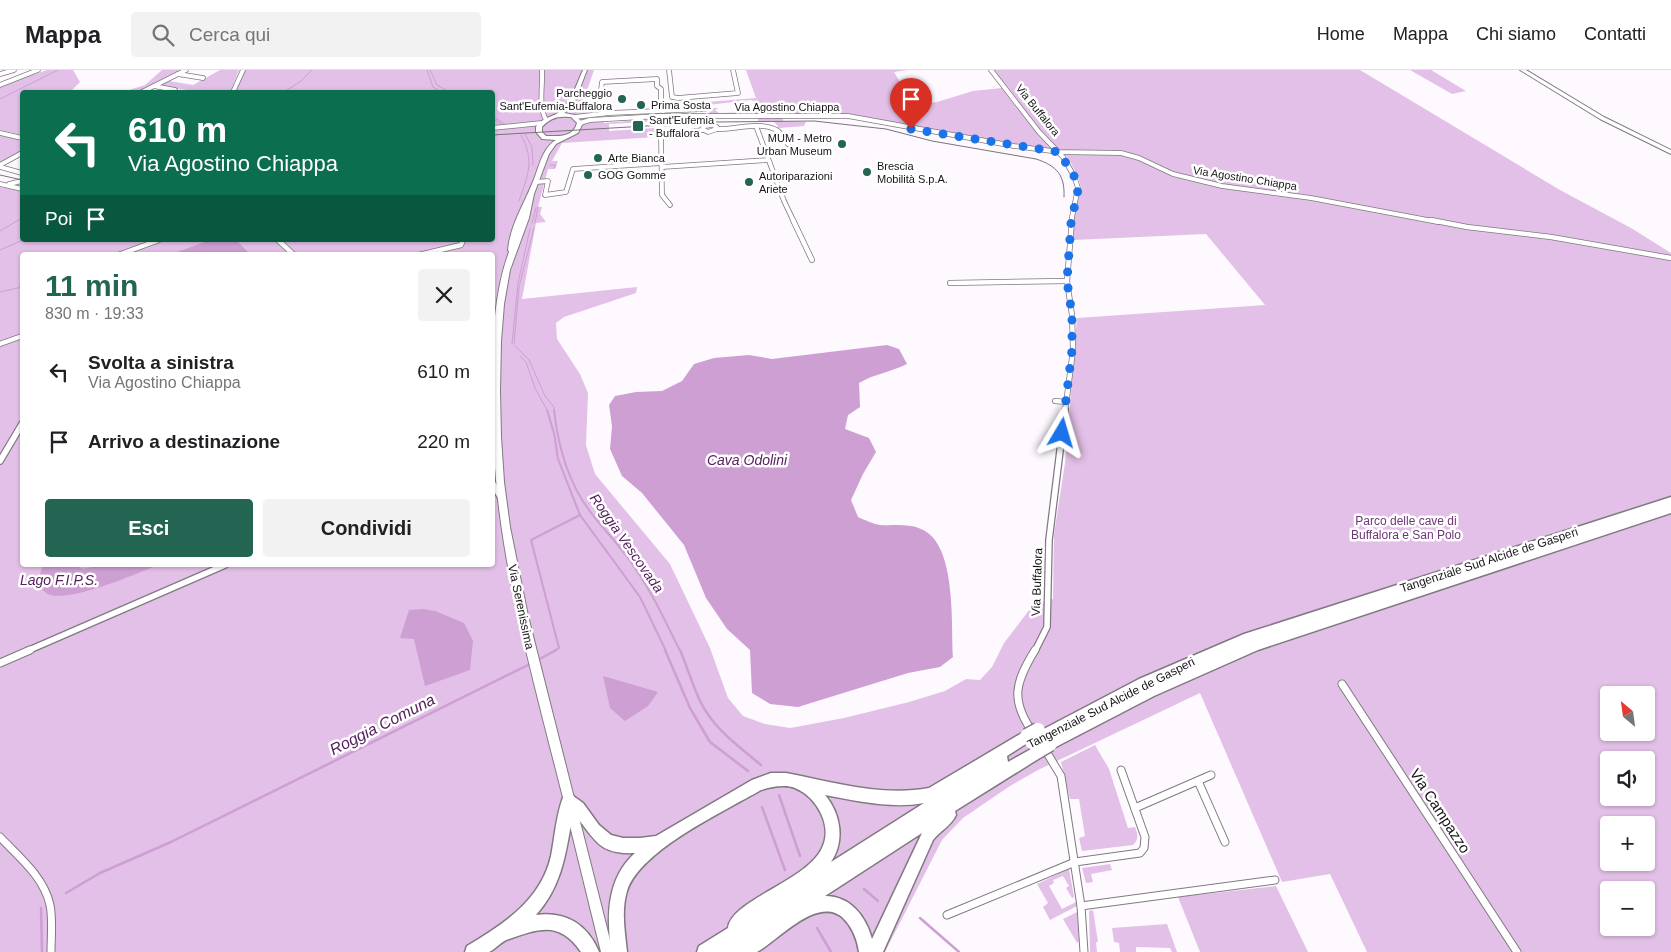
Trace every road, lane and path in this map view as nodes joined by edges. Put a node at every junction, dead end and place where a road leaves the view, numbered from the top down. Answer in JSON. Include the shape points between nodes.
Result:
{"nodes":[{"id":1,"x":14,"y":70,"type":"edge"},
{"id":2,"x":38,"y":70,"type":"edge"},
{"id":3,"x":186,"y":70,"type":"edge"},
{"id":4,"x":243,"y":70,"type":"edge"},
{"id":5,"x":542,"y":70,"type":"edge"},
{"id":6,"x":585,"y":70,"type":"edge"},
{"id":7,"x":669,"y":70,"type":"edge"},
{"id":8,"x":732,"y":70,"type":"edge"},
{"id":9,"x":991,"y":70,"type":"edge"},
{"id":10,"x":1522,"y":70,"type":"edge"},
{"id":11,"x":0,"y":74,"type":"edge"},
{"id":12,"x":178,"y":74,"type":"junction"},
{"id":13,"x":203,"y":78,"type":"dead end"},
{"id":14,"x":0,"y":85,"type":"edge"},
{"id":15,"x":154,"y":86,"type":"junction"},
{"id":16,"x":146,"y":90,"type":"edge"},
{"id":17,"x":175,"y":90,"type":"edge"},
{"id":18,"x":235,"y":90,"type":"edge"},
{"id":19,"x":601,"y":90,"type":"dead end"},
{"id":20,"x":701,"y":95,"type":"junction"},
{"id":21,"x":570,"y":106,"type":"junction"},
{"id":22,"x":705,"y":109,"type":"junction"},
{"id":23,"x":663,"y":111,"type":"junction"},
{"id":24,"x":557,"y":116,"type":"junction"},
{"id":25,"x":707,"y":116,"type":"junction"},
{"id":26,"x":574,"y":117,"type":"junction"},
{"id":27,"x":544,"y":119,"type":"junction"},
{"id":28,"x":580,"y":123,"type":"junction"},
{"id":29,"x":709,"y":125,"type":"junction"},
{"id":30,"x":528,"y":126,"type":"junction"},
{"id":31,"x":756,"y":126,"type":"junction"},
{"id":32,"x":717,"y":129,"type":"junction"},
{"id":33,"x":495,"y":130,"type":"edge"},
{"id":34,"x":538,"y":130,"type":"junction"},
{"id":35,"x":703,"y":130,"type":"junction"},
{"id":36,"x":0,"y":133,"type":"edge"},
{"id":37,"x":20,"y":138,"type":"edge"},
{"id":38,"x":562,"y":138,"type":"junction"},
{"id":39,"x":547,"y":139,"type":"junction"},
{"id":40,"x":788,"y":144,"type":"dead end"},
{"id":41,"x":551,"y":146,"type":"junction"},
{"id":42,"x":1059,"y":152,"type":"junction"},
{"id":43,"x":1671,"y":152,"type":"edge"},
{"id":44,"x":20,"y":155,"type":"edge"},
{"id":45,"x":768,"y":160,"type":"junction"},
{"id":46,"x":662,"y":165,"type":"junction"},
{"id":47,"x":0,"y":166,"type":"edge"},
{"id":48,"x":20,"y":172,"type":"edge"},
{"id":49,"x":20,"y":181,"type":"edge"},
{"id":50,"x":536,"y":182,"type":"junction"},
{"id":51,"x":1,"y":184,"type":"edge"},
{"id":52,"x":20,"y":189,"type":"edge"},
{"id":53,"x":531,"y":193,"type":"junction"},
{"id":54,"x":670,"y":205,"type":"dead end"},
{"id":55,"x":521,"y":212,"type":"junction"},
{"id":56,"x":523,"y":227,"type":"junction"},
{"id":57,"x":154,"y":242,"type":"edge"},
{"id":58,"x":280,"y":242,"type":"edge"},
{"id":59,"x":462,"y":242,"type":"edge"},
{"id":60,"x":126,"y":252,"type":"edge"},
{"id":61,"x":291,"y":252,"type":"edge"},
{"id":62,"x":433,"y":252,"type":"edge"},
{"id":63,"x":511,"y":255,"type":"junction"},
{"id":64,"x":1671,"y":258,"type":"edge"},
{"id":65,"x":812,"y":260,"type":"dead end"},
{"id":66,"x":1067,"y":281,"type":"junction"},
{"id":67,"x":950,"y":283,"type":"dead end"},
{"id":68,"x":20,"y":337,"type":"edge"},
{"id":69,"x":0,"y":344,"type":"edge"},
{"id":70,"x":495,"y":397,"type":"edge"},
{"id":71,"x":1055,"y":400,"type":"dead end"},
{"id":72,"x":1066,"y":402,"type":"junction"},
{"id":73,"x":495,"y":421,"type":"edge"},
{"id":74,"x":20,"y":427,"type":"edge"},
{"id":75,"x":0,"y":461,"type":"edge"},
{"id":76,"x":495,"y":487,"type":"edge"},
{"id":77,"x":502,"y":498,"type":"junction"},
{"id":78,"x":1671,"y":501,"type":"edge"},
{"id":79,"x":1671,"y":510,"type":"edge"},
{"id":80,"x":220,"y":567,"type":"edge"},
{"id":81,"x":0,"y":663,"type":"edge"},
{"id":82,"x":1342,"y":684,"type":"dead end"},
{"id":83,"x":1038,"y":740,"type":"junction"},
{"id":84,"x":1019,"y":762,"type":"junction"},
{"id":85,"x":1121,"y":770,"type":"dead end"},
{"id":86,"x":1211,"y":775,"type":"dead end"},
{"id":87,"x":1198,"y":781,"type":"junction"},
{"id":88,"x":798,"y":782,"type":"junction"},
{"id":89,"x":569,"y":800,"type":"junction"},
{"id":90,"x":1135,"y":808,"type":"junction"},
{"id":91,"x":0,"y":837,"type":"edge"},
{"id":92,"x":1225,"y":842,"type":"dead end"},
{"id":93,"x":656,"y":843,"type":"junction"},
{"id":94,"x":1075,"y":862,"type":"junction"},
{"id":95,"x":1276,"y":880,"type":"dead end"},
{"id":96,"x":1081,"y":906,"type":"junction"},
{"id":97,"x":947,"y":916,"type":"dead end"},
{"id":98,"x":507,"y":932,"type":"junction"},
{"id":99,"x":725,"y":947,"type":"edge"},
{"id":100,"x":51,"y":952,"type":"edge"},
{"id":101,"x":473,"y":952,"type":"edge"},
{"id":102,"x":591,"y":952,"type":"edge"},
{"id":103,"x":607,"y":952,"type":"edge"},
{"id":104,"x":619,"y":952,"type":"edge"},
{"id":105,"x":705,"y":952,"type":"edge"},
{"id":106,"x":743,"y":952,"type":"edge"},
{"id":107,"x":867,"y":952,"type":"edge"},
{"id":108,"x":875,"y":952,"type":"edge"},
{"id":109,"x":1084,"y":952,"type":"edge"},
{"id":110,"x":1517,"y":952,"type":"edge"}],
"edges":[{"from":1,"to":11,"type":"street"},
{"from":2,"to":14,"type":"street"},
{"from":3,"to":12,"type":"street"},
{"from":4,"to":18,"type":"street"},
{"from":5,"to":27,"type":"street","via":[[541,111]]},
{"from":6,"to":21,"type":"main road"},
{"from":7,"to":20,"type":"street","via":[[673,98]]},
{"from":8,"to":20,"type":"street","via":[[738,93]]},
{"from":9,"to":42,"type":"street","name":"Via Buffalora","via":[[1039,132]]},
{"from":10,"to":43,"type":"street","via":[[1602,118]]},
{"from":12,"to":13,"type":"street"},
{"from":12,"to":15,"type":"street"},
{"from":15,"to":16,"type":"street"},
{"from":15,"to":17,"type":"street"},
{"from":19,"to":23,"type":"street","via":[[602,82],[657,79]]},
{"from":20,"to":22,"type":"street"},
{"from":21,"to":24,"type":"main road"},
{"from":21,"to":26,"type":"main road"},
{"from":22,"to":23,"type":"street"},
{"from":22,"to":25,"type":"street"},
{"from":23,"to":26,"type":"street"},
{"from":24,"to":26,"type":"main road"},
{"from":24,"to":27,"type":"street"},
{"from":25,"to":28,"type":"street","name":"Via Agostino Chiappa"},
{"from":25,"to":29,"type":"street"},
{"from":25,"to":42,"type":"street","name":"Via Agostino Chiappa","via":[[848,116]]},
{"from":26,"to":28,"type":"main road"},
{"from":27,"to":30,"type":"street"},
{"from":27,"to":34,"type":"street"},
{"from":28,"to":38,"type":"main road","via":[[576,131]]},
{"from":29,"to":32,"type":"street"},
{"from":29,"to":35,"type":"street"},
{"from":30,"to":33,"type":"street"},
{"from":30,"to":34,"type":"street"},
{"from":31,"to":32,"type":"street"},
{"from":31,"to":40,"type":"street","via":[[770,128]]},
{"from":31,"to":45,"type":"street"},
{"from":32,"to":35,"type":"street"},
{"from":34,"to":39,"type":"street"},
{"from":35,"to":46,"type":"street","via":[[661,136]]},
{"from":36,"to":37,"type":"street"},
{"from":38,"to":39,"type":"main road"},
{"from":38,"to":41,"type":"main road"},
{"from":39,"to":41,"type":"street"},
{"from":41,"to":50,"type":"main road","name":"Via Serenissima"},
{"from":42,"to":64,"type":"street","name":"Via Agostino Chiappa","via":[[1121,154],[1173,174],[1222,186]]},
{"from":42,"to":66,"type":"street","name":"Via Buffalora","via":[[1078,188],[1071,223]]},
{"from":44,"to":47,"type":"street"},
{"from":45,"to":46,"type":"street"},
{"from":45,"to":65,"type":"street"},
{"from":46,"to":50,"type":"street","via":[[573,169],[566,192],[562,194],[545,195],[548,182]]},
{"from":46,"to":54,"type":"street","via":[[662,195]]},
{"from":47,"to":48,"type":"street"},
{"from":49,"to":51,"type":"street"},
{"from":50,"to":53,"type":"main road","name":"Via Serenissima"},
{"from":51,"to":52,"type":"street"},
{"from":53,"to":55,"type":"main road","name":"Via Serenissima"},
{"from":53,"to":56,"type":"main road","name":"Via Serenissima"},
{"from":55,"to":56,"type":"main road","via":[[520,224]]},
{"from":55,"to":63,"type":"main road","name":"Via Serenissima","via":[[514,230]]},
{"from":56,"to":63,"type":"main road","name":"Via Serenissima"},
{"from":57,"to":60,"type":"street"},
{"from":58,"to":61,"type":"street"},
{"from":59,"to":62,"type":"street","via":[[461,246]]},
{"from":63,"to":70,"type":"main road","name":"Via Serenissima","via":[[502,303]]},
{"from":66,"to":67,"type":"street"},
{"from":66,"to":72,"type":"street","name":"Via Buffalora","via":[[1072,315],[1072,350]]},
{"from":68,"to":69,"type":"street"},
{"from":71,"to":72,"type":"street"},
{"from":72,"to":94,"type":"street","name":"Via Buffalora","via":[[1049,540],[1047,627],[1018,681],[1016,695],[1023,720],[1059,770]]},
{"from":73,"to":77,"type":"main road","name":"Via Serenissima"},
{"from":74,"to":75,"type":"street"},
{"from":76,"to":77,"type":"street"},
{"from":77,"to":89,"type":"main road","name":"Via Serenissima","via":[[520,608]]},
{"from":78,"to":83,"type":"highway","name":"Tangenziale Sud Alcide de Gasperi","via":[[1248,638],[1142,684]]},
{"from":79,"to":83,"type":"highway","name":"Tangenziale Sud Alcide de Gasperi","via":[[1254,646]]},
{"from":80,"to":81,"type":"street"},
{"from":82,"to":110,"type":"street","name":"Via Campazzo"},
{"from":83,"to":84,"type":"highway","name":"Tangenziale Sud Alcide de Gasperi"},
{"from":83,"to":88,"type":"highway","via":[[919,798],[891,798]]},
{"from":83,"to":99,"type":"highway","name":"Tangenziale Sud Alcide de Gasperi","via":[[873,842]]},
{"from":84,"to":99,"type":"highway","name":"Tangenziale Sud Alcide de Gasperi"},
{"from":84,"to":108,"type":"highway","via":[[997,784],[934,827]]},
{"from":85,"to":90,"type":"street"},
{"from":86,"to":87,"type":"street"},
{"from":87,"to":90,"type":"street"},
{"from":87,"to":92,"type":"street"},
{"from":88,"to":93,"type":"highway","via":[[771,780],[757,785]]},
{"from":88,"to":99,"type":"highway","via":[[815,794],[830,815],[833,830],[829,851],[810,873],[747,914]]},
{"from":89,"to":93,"type":"highway","via":[[584,812],[596,832],[606,840],[633,846]]},
{"from":89,"to":98,"type":"highway","via":[[554,874],[541,896]]},
{"from":89,"to":103,"type":"street","name":"Via Serenissima"},
{"from":90,"to":94,"type":"street","via":[[1145,837],[1143,851]]},
{"from":91,"to":100,"type":"street","via":[[46,891],[50,906]]},
{"from":93,"to":104,"type":"highway","via":[[635,861],[618,895]]},
{"from":94,"to":96,"type":"street","name":"Via Buffalora"},
{"from":94,"to":97,"type":"street"},
{"from":95,"to":96,"type":"street"},
{"from":96,"to":109,"type":"street","name":"Via Buffalora"},
{"from":98,"to":101,"type":"highway"},
{"from":98,"to":102,"type":"highway","via":[[540,921],[558,921],[569,926]]},
{"from":99,"to":105,"type":"highway","name":"Tangenziale Sud Alcide de Gasperi"},
{"from":106,"to":107,"type":"highway","via":[[802,912],[829,904],[839,906],[855,918],[865,937]]}]}
